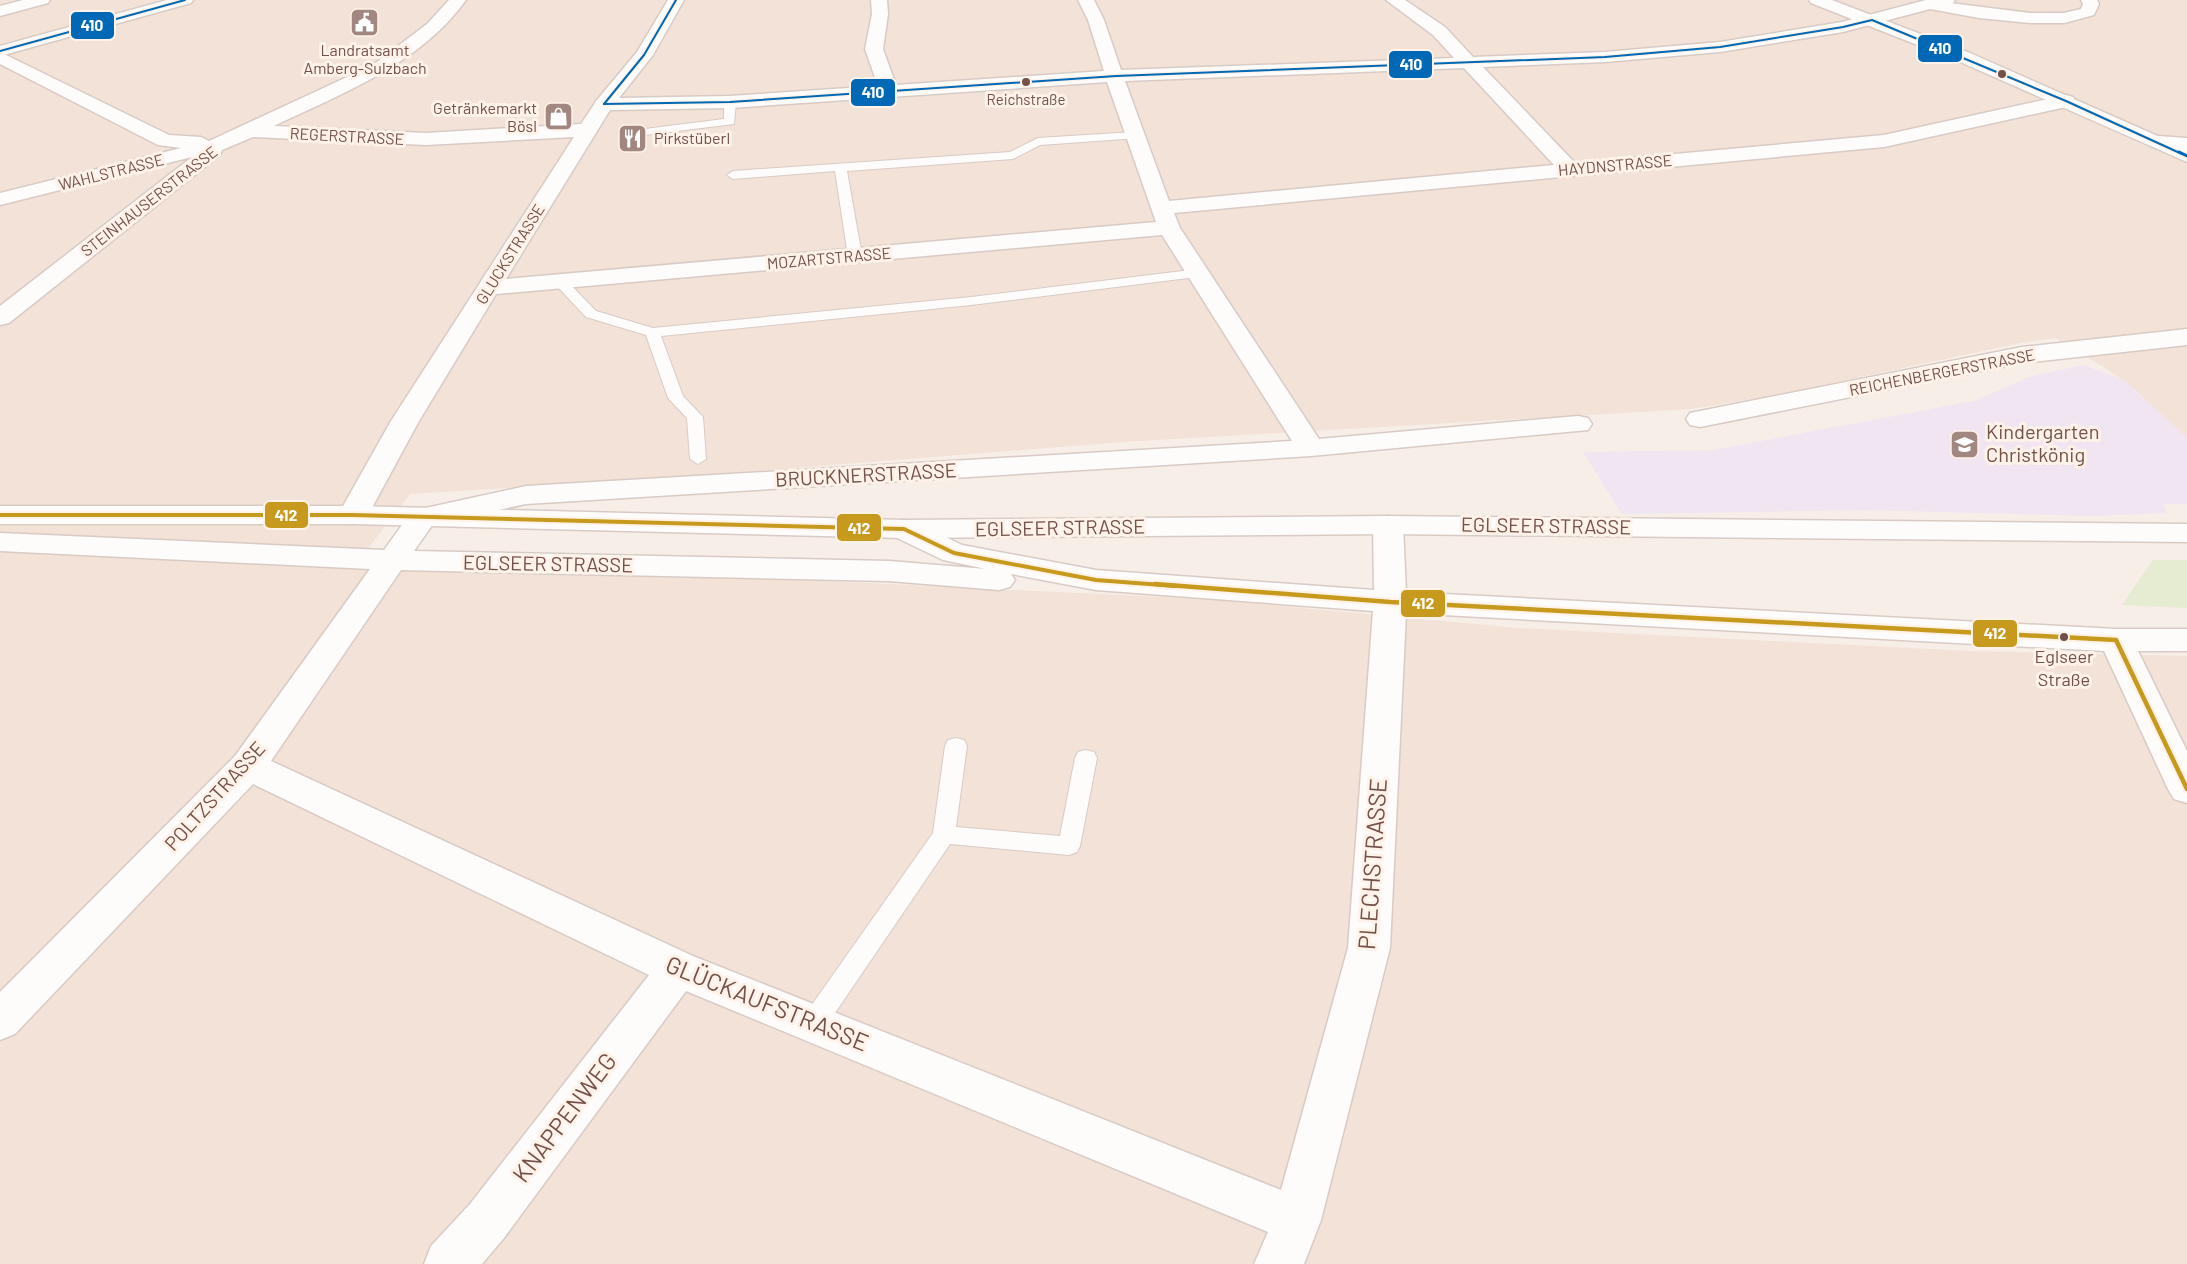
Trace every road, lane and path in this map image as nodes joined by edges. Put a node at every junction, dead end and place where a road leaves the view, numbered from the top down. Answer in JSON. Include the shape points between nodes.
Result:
{"nodes":[{"id":1,"x":42,"y":0,"type":"edge"},
{"id":2,"x":186,"y":0,"type":"edge"},
{"id":3,"x":458,"y":0,"type":"edge"},
{"id":4,"x":676,"y":0,"type":"edge"},
{"id":5,"x":879,"y":0,"type":"edge"},
{"id":6,"x":1086,"y":0,"type":"edge"},
{"id":7,"x":1394,"y":0,"type":"edge"},
{"id":8,"x":1817,"y":0,"type":"edge"},
{"id":9,"x":1948,"y":0,"type":"edge"},
{"id":10,"x":2089,"y":0,"type":"edge"},
{"id":11,"x":1930,"y":4,"type":"junction"},
{"id":12,"x":0,"y":11,"type":"edge"},
{"id":13,"x":1872,"y":20,"type":"junction"},
{"id":14,"x":0,"y":51,"type":"edge"},
{"id":15,"x":0,"y":57,"type":"edge"},
{"id":16,"x":1469,"y":63,"type":"junction"},
{"id":17,"x":1116,"y":76,"type":"junction"},
{"id":18,"x":889,"y":90,"type":"junction"},
{"id":19,"x":2066,"y":101,"type":"junction"},
{"id":20,"x":730,"y":102,"type":"junction"},
{"id":21,"x":604,"y":104,"type":"junction"},
{"id":22,"x":588,"y":130,"type":"junction"},
{"id":23,"x":250,"y":131,"type":"junction"},
{"id":24,"x":637,"y":133,"type":"dead end"},
{"id":25,"x":1134,"y":136,"type":"junction"},
{"id":26,"x":2158,"y":142,"type":"junction"},
{"id":27,"x":221,"y":144,"type":"junction"},
{"id":28,"x":2187,"y":144,"type":"edge"},
{"id":29,"x":2187,"y":156,"type":"edge"},
{"id":30,"x":840,"y":167,"type":"junction"},
{"id":31,"x":1569,"y":170,"type":"junction"},
{"id":32,"x":733,"y":175,"type":"dead end"},
{"id":33,"x":0,"y":199,"type":"edge"},
{"id":34,"x":1165,"y":218,"type":"junction"},
{"id":35,"x":855,"y":256,"type":"junction"},
{"id":36,"x":1199,"y":273,"type":"junction"},
{"id":37,"x":560,"y":282,"type":"junction"},
{"id":38,"x":489,"y":288,"type":"junction"},
{"id":39,"x":0,"y":318,"type":"edge"},
{"id":40,"x":652,"y":332,"type":"junction"},
{"id":41,"x":2187,"y":337,"type":"edge"},
{"id":42,"x":1700,"y":419,"type":"dead end"},
{"id":43,"x":1578,"y":424,"type":"dead end"},
{"id":44,"x":1311,"y":448,"type":"junction"},
{"id":45,"x":698,"y":459,"type":"dead end"},
{"id":46,"x":0,"y":515,"type":"edge"},
{"id":47,"x":353,"y":515,"type":"junction"},
{"id":48,"x":423,"y":517,"type":"junction"},
{"id":49,"x":1388,"y":525,"type":"junction"},
{"id":50,"x":904,"y":529,"type":"junction"},
{"id":51,"x":2187,"y":533,"type":"edge"},
{"id":52,"x":0,"y":542,"type":"edge"},
{"id":53,"x":393,"y":560,"type":"junction"},
{"id":54,"x":1096,"y":580,"type":"junction"},
{"id":55,"x":1390,"y":602,"type":"junction"},
{"id":56,"x":2116,"y":640,"type":"junction"},
{"id":57,"x":2187,"y":640,"type":"edge"},
{"id":58,"x":956,"y":746,"type":"dead end"},
{"id":59,"x":1086,"y":758,"type":"dead end"},
{"id":60,"x":248,"y":766,"type":"junction"},
{"id":61,"x":2187,"y":789,"type":"edge"},
{"id":62,"x":944,"y":835,"type":"junction"},
{"id":63,"x":678,"y":969,"type":"junction"},
{"id":64,"x":0,"y":1021,"type":"edge"},
{"id":65,"x":813,"y":1024,"type":"junction"},
{"id":66,"x":1297,"y":1220,"type":"junction"},
{"id":67,"x":449,"y":1264,"type":"edge"},
{"id":68,"x":1279,"y":1264,"type":"edge"}],
"edges":[{"from":1,"to":12,"type":"street"},
{"from":2,"to":14,"type":"street"},
{"from":3,"to":23,"type":"street","via":[[433,28],[379,69]]},
{"from":4,"to":21,"type":"street","name":"GLUCKSTRASSE","via":[[656,40]]},
{"from":5,"to":18,"type":"street","via":[[874,49]]},
{"from":6,"to":17,"type":"street"},
{"from":7,"to":16,"type":"street","via":[[1439,31]]},
{"from":8,"to":13,"type":"street"},
{"from":9,"to":11,"type":"street"},
{"from":10,"to":11,"type":"street","via":[[2088,12],[2064,18],[1979,13]]},
{"from":11,"to":13,"type":"street"},
{"from":13,"to":16,"type":"street","via":[[1720,47]]},
{"from":13,"to":19,"type":"street"},
{"from":15,"to":27,"type":"street","name":"STEINHAUSERSTRASSE","via":[[165,141]]},
{"from":16,"to":17,"type":"street"},
{"from":16,"to":31,"type":"street"},
{"from":17,"to":18,"type":"street"},
{"from":17,"to":25,"type":"street"},
{"from":18,"to":20,"type":"street"},
{"from":19,"to":26,"type":"street"},
{"from":19,"to":31,"type":"street","name":"HAYDNSTRASSE","via":[[1884,141]]},
{"from":20,"to":21,"type":"street"},
{"from":20,"to":24,"type":"lane","via":[[730,122]]},
{"from":21,"to":22,"type":"street","name":"GLUCKSTRASSE"},
{"from":22,"to":23,"type":"street","name":"REGERSTRASSE","via":[[426,139]]},
{"from":22,"to":38,"type":"street","name":"GLUCKSTRASSE"},
{"from":23,"to":27,"type":"street"},
{"from":25,"to":30,"type":"lane","via":[[1038,142],[1013,154]]},
{"from":25,"to":34,"type":"street"},
{"from":26,"to":28,"type":"street"},
{"from":26,"to":29,"type":"street"},
{"from":27,"to":33,"type":"street","name":"WAHLSTRASSE"},
{"from":27,"to":39,"type":"street","name":"STEINHAUSERSTRASSE"},
{"from":30,"to":32,"type":"lane"},
{"from":30,"to":35,"type":"lane"},
{"from":31,"to":34,"type":"street","name":"HAYDNSTRASSE"},
{"from":34,"to":35,"type":"street","name":"MOZARTSTRASSE"},
{"from":34,"to":36,"type":"street"},
{"from":35,"to":37,"type":"street","name":"MOZARTSTRASSE"},
{"from":36,"to":40,"type":"lane","via":[[971,301]]},
{"from":36,"to":44,"type":"street"},
{"from":37,"to":38,"type":"street","name":"MOZARTSTRASSE"},
{"from":37,"to":40,"type":"lane","via":[[591,314]]},
{"from":38,"to":47,"type":"street","name":"GLUCKSTRASSE","via":[[405,421]]},
{"from":40,"to":45,"type":"lane","via":[[676,399],[695,417]]},
{"from":41,"to":42,"type":"street","name":"REICHENBERGERSTRASSE","via":[[2022,355]]},
{"from":43,"to":44,"type":"street","name":"BRUCKNERSTRASSE"},
{"from":44,"to":48,"type":"street","name":"BRUCKNERSTRASSE","via":[[526,495]]},
{"from":46,"to":47,"type":"street","name":"EGLSEER STRASSE"},
{"from":47,"to":48,"type":"street","name":"EGLSEER STRASSE"},
{"from":48,"to":50,"type":"street","name":"EGLSEER STRASSE"},
{"from":48,"to":53,"type":"street","name":"POLTZSTRASSE"},
{"from":49,"to":50,"type":"street","name":"EGLSEER STRASSE"},
{"from":49,"to":51,"type":"street","name":"EGLSEER STRASSE"},
{"from":49,"to":55,"type":"street","name":"PLECHSTRASSE"},
{"from":50,"to":54,"type":"street","name":"EGLSEER STRASSE","via":[[954,553]]},
{"from":52,"to":53,"type":"street","name":"EGLSEER STRASSE"},
{"from":53,"to":54,"type":"street","name":"EGLSEER STRASSE","via":[[890,571],[1040,583]]},
{"from":53,"to":60,"type":"street","name":"POLTZSTRASSE"},
{"from":54,"to":55,"type":"street","name":"EGLSEER STRASSE"},
{"from":55,"to":56,"type":"street","name":"EGLSEER STRASSE"},
{"from":55,"to":66,"type":"street","name":"PLECHSTRASSE","via":[[1369,948]]},
{"from":56,"to":57,"type":"street","name":"EGLSEER STRASSE"},
{"from":56,"to":61,"type":"street"},
{"from":58,"to":62,"type":"lane"},
{"from":59,"to":62,"type":"lane","via":[[1070,846]]},
{"from":60,"to":63,"type":"street","name":"GLÜCKAUFSTRASSE"},
{"from":60,"to":64,"type":"street","name":"POLTZSTRASSE"},
{"from":62,"to":65,"type":"lane"},
{"from":63,"to":65,"type":"street","name":"GLÜCKAUFSTRASSE"},
{"from":63,"to":67,"type":"street","name":"KNAPPENWEG","via":[[488,1221]]},
{"from":65,"to":66,"type":"street","name":"GLÜCKAUFSTRASSE"},
{"from":66,"to":68,"type":"street","name":"PLECHSTRASSE"}]}
